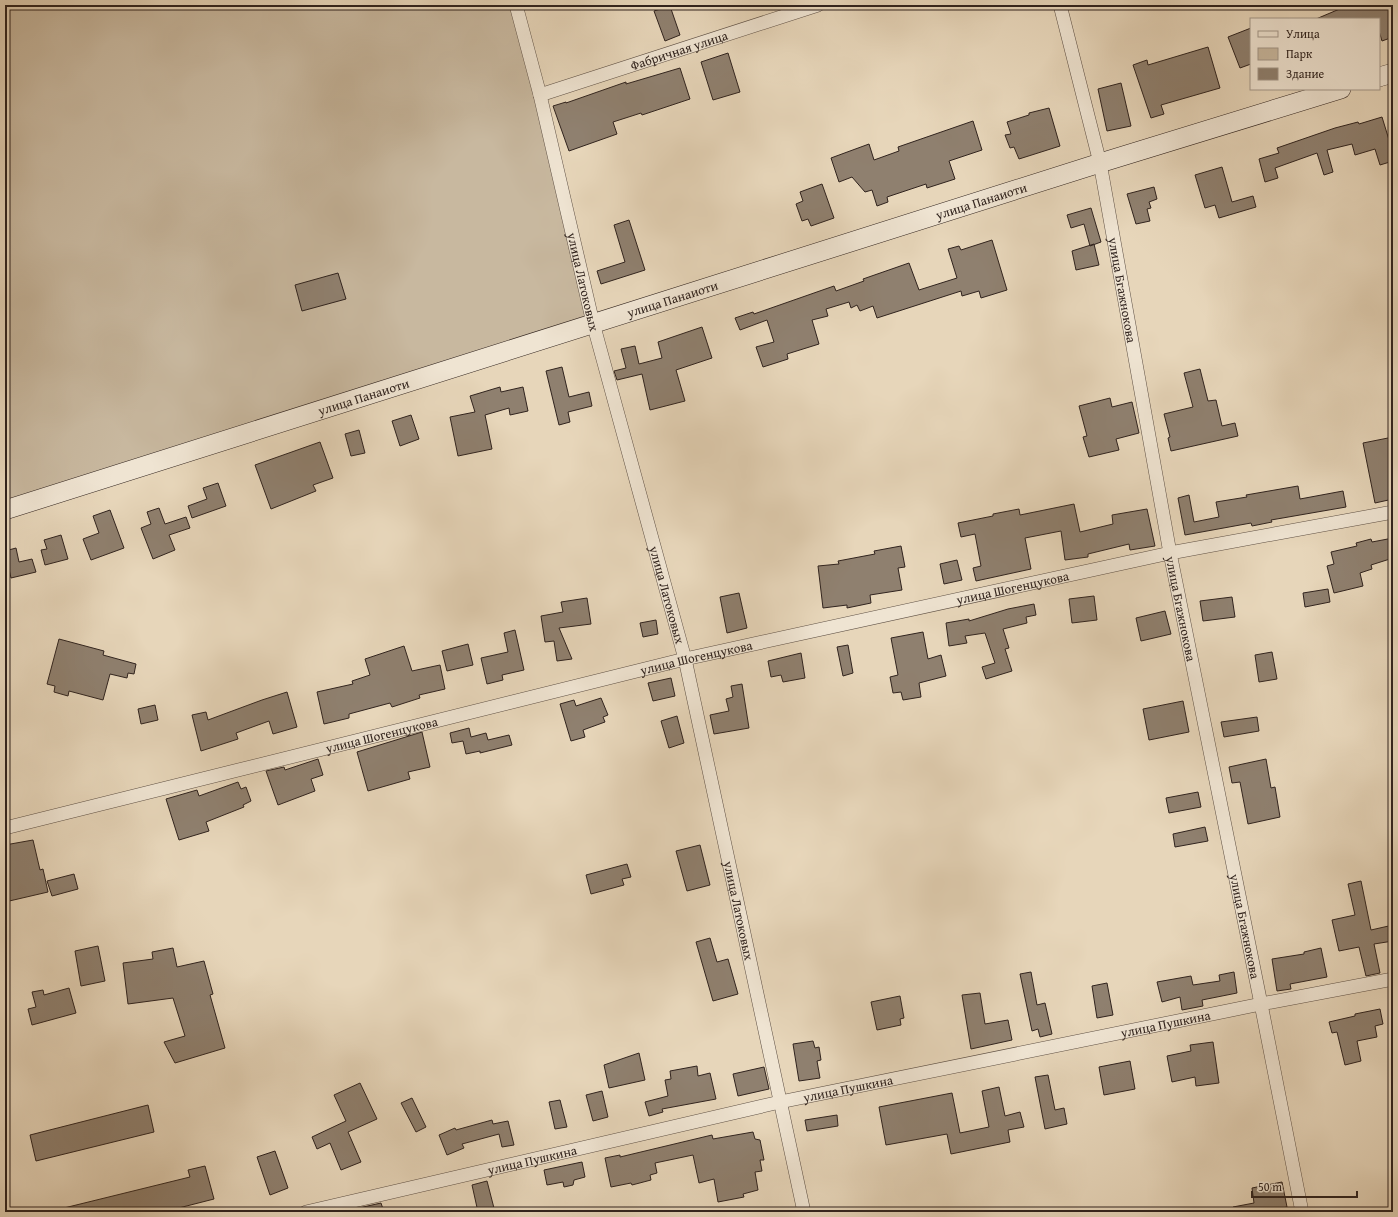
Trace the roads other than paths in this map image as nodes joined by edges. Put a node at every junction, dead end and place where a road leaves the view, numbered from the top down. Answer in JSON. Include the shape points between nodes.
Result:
{"nodes":[{"id":1,"x":516,"y":5,"type":"edge"},
{"id":2,"x":818,"y":5,"type":"edge"},
{"id":3,"x":1060,"y":5,"type":"edge"},
{"id":4,"x":1393,"y":73,"type":"edge"},
{"id":5,"x":1380,"y":77,"type":"edge"},
{"id":6,"x":1338,"y":90,"type":"edge"},
{"id":7,"x":540,"y":95,"type":"junction"},
{"id":8,"x":1100,"y":163,"type":"junction"},
{"id":9,"x":593,"y":323,"type":"junction"},
{"id":10,"x":5,"y":510,"type":"edge"},
{"id":11,"x":1393,"y":512,"type":"edge"},
{"id":12,"x":1170,"y":553,"type":"junction"},
{"id":13,"x":685,"y":659,"type":"junction"},
{"id":14,"x":5,"y":828,"type":"edge"},
{"id":15,"x":1393,"y":979,"type":"edge"},
{"id":16,"x":1261,"y":1004,"type":"junction"},
{"id":17,"x":780,"y":1102,"type":"junction"},
{"id":18,"x":306,"y":1212,"type":"edge"},
{"id":19,"x":804,"y":1212,"type":"edge"},
{"id":20,"x":1302,"y":1212,"type":"edge"}],
"edges":[{"from":1,"to":7,"type":"street","name":"улица Латоковых"},
{"from":2,"to":7,"type":"street","name":"Фабричная улица"},
{"from":3,"to":8,"type":"street","name":"улица Бгажнокова"},
{"from":4,"to":5,"type":"street"},
{"from":6,"to":8,"type":"street","name":"улица Панаиоти"},
{"from":7,"to":9,"type":"street","name":"улица Латоковых"},
{"from":8,"to":9,"type":"street","name":"улица Панаиоти"},
{"from":8,"to":12,"type":"street","name":"улица Бгажнокова"},
{"from":9,"to":10,"type":"street","name":"улица Панаиоти"},
{"from":9,"to":13,"type":"street","name":"улица Латоковых"},
{"from":11,"to":12,"type":"street","name":"улица Шогенцукова"},
{"from":12,"to":13,"type":"street","name":"улица Шогенцукова"},
{"from":12,"to":16,"type":"street","name":"улица Бгажнокова"},
{"from":13,"to":14,"type":"street","name":"улица Шогенцукова"},
{"from":13,"to":17,"type":"street","name":"улица Латоковых"},
{"from":15,"to":16,"type":"street","name":"улица Пушкина"},
{"from":16,"to":17,"type":"street","name":"улица Пушкина"},
{"from":16,"to":20,"type":"street","name":"улица Бгажнокова"},
{"from":17,"to":18,"type":"street","name":"улица Пушкина"},
{"from":17,"to":19,"type":"street","name":"улица Латоковых"}]}
